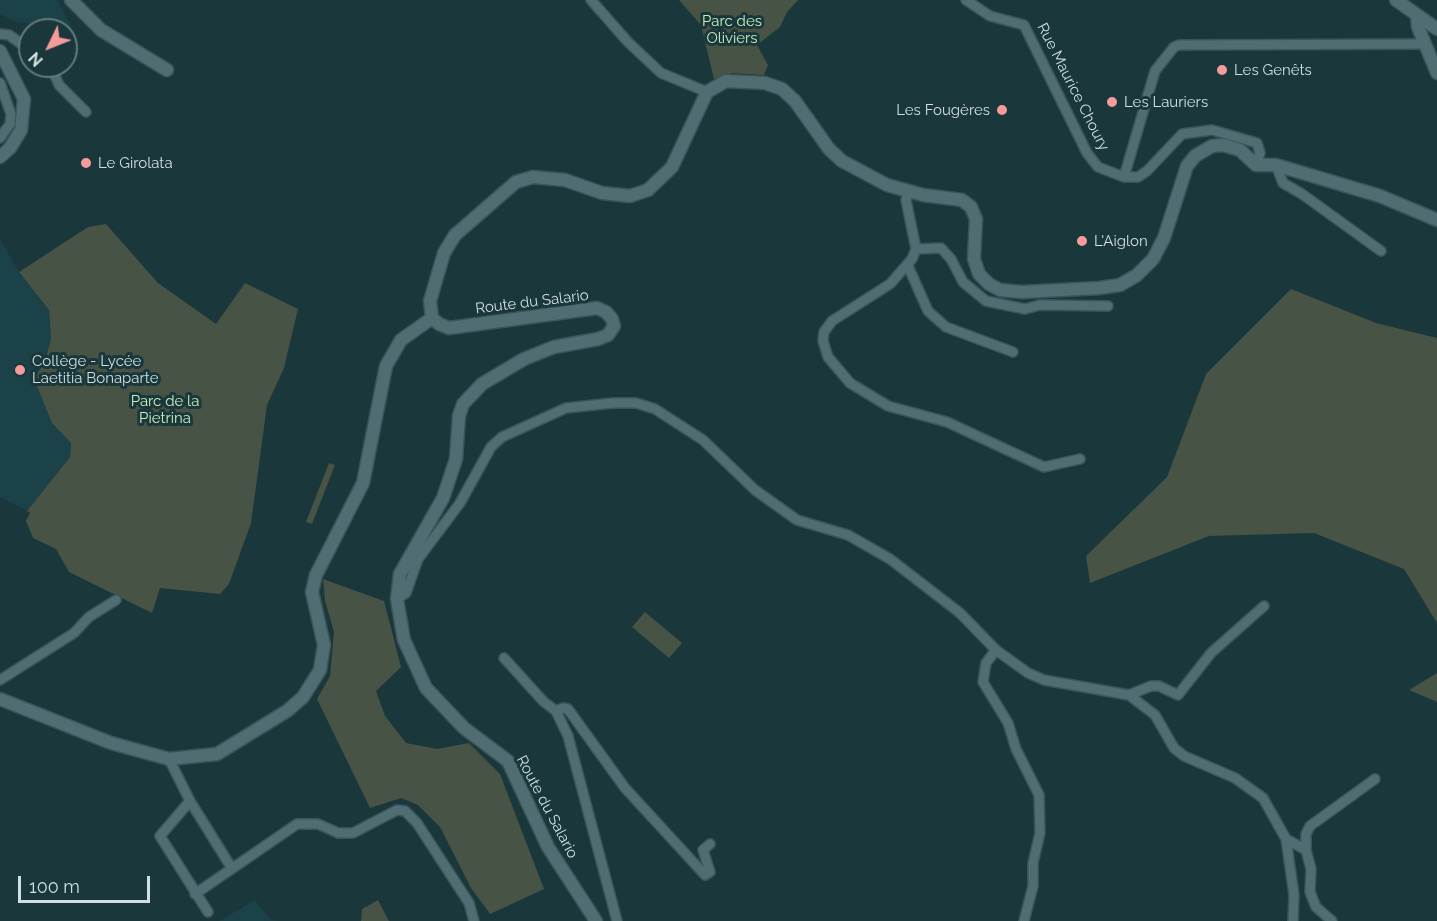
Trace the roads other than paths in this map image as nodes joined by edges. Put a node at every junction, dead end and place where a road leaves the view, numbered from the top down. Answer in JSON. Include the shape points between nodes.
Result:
{"nodes":[{"id":1,"x":71,"y":0,"type":"edge"},
{"id":2,"x":591,"y":0,"type":"edge"},
{"id":3,"x":966,"y":0,"type":"edge"},
{"id":4,"x":1396,"y":0,"type":"edge"},
{"id":5,"x":1418,"y":15,"type":"junction"},
{"id":6,"x":1437,"y":29,"type":"edge"},
{"id":7,"x":0,"y":34,"type":"edge"},
{"id":8,"x":18,"y":41,"type":"edge"},
{"id":9,"x":1424,"y":44,"type":"junction"},
{"id":10,"x":0,"y":51,"type":"edge"},
{"id":11,"x":167,"y":70,"type":"dead end"},
{"id":12,"x":1437,"y":73,"type":"edge"},
{"id":13,"x":56,"y":78,"type":"edge"},
{"id":14,"x":0,"y":83,"type":"edge"},
{"id":15,"x":707,"y":92,"type":"junction"},
{"id":16,"x":86,"y":112,"type":"dead end"},
{"id":17,"x":0,"y":138,"type":"edge"},
{"id":18,"x":0,"y":157,"type":"edge"},
{"id":19,"x":1256,"y":165,"type":"junction"},
{"id":20,"x":1276,"y":165,"type":"junction"},
{"id":21,"x":1124,"y":177,"type":"junction"},
{"id":22,"x":908,"y":191,"type":"junction"},
{"id":23,"x":1437,"y":220,"type":"edge"},
{"id":24,"x":916,"y":249,"type":"junction"},
{"id":25,"x":1381,"y":251,"type":"dead end"},
{"id":26,"x":908,"y":266,"type":"junction"},
{"id":27,"x":1108,"y":306,"type":"dead end"},
{"id":28,"x":432,"y":318,"type":"junction"},
{"id":29,"x":1013,"y":352,"type":"dead end"},
{"id":30,"x":1080,"y":459,"type":"dead end"},
{"id":31,"x":397,"y":598,"type":"junction"},
{"id":32,"x":116,"y":600,"type":"dead end"},
{"id":33,"x":1264,"y":606,"type":"dead end"},
{"id":34,"x":996,"y":650,"type":"junction"},
{"id":35,"x":504,"y":658,"type":"dead end"},
{"id":36,"x":0,"y":680,"type":"edge"},
{"id":37,"x":1130,"y":695,"type":"junction"},
{"id":38,"x":0,"y":699,"type":"edge"},
{"id":39,"x":556,"y":711,"type":"junction"},
{"id":40,"x":169,"y":759,"type":"junction"},
{"id":41,"x":1376,"y":779,"type":"dead end"},
{"id":42,"x":190,"y":801,"type":"junction"},
{"id":43,"x":1286,"y":839,"type":"junction"},
{"id":44,"x":710,"y":844,"type":"dead end"},
{"id":45,"x":1306,"y":850,"type":"junction"},
{"id":46,"x":231,"y":867,"type":"junction"},
{"id":47,"x":195,"y":894,"type":"junction"},
{"id":48,"x":208,"y":912,"type":"dead end"},
{"id":49,"x":474,"y":921,"type":"edge"},
{"id":50,"x":596,"y":921,"type":"edge"},
{"id":51,"x":617,"y":921,"type":"edge"},
{"id":52,"x":1024,"y":921,"type":"edge"},
{"id":53,"x":1293,"y":921,"type":"edge"},
{"id":54,"x":1332,"y":921,"type":"edge"}],
"edges":[{"from":1,"to":11,"type":"main road","via":[[101,30]]},
{"from":2,"to":15,"type":"street","via":[[661,73]]},
{"from":3,"to":21,"type":"street","name":"Rue Maurice Choury","via":[[990,16],[1024,25],[1087,153],[1098,167]]},
{"from":4,"to":5,"type":"main road"},
{"from":5,"to":6,"type":"main road"},
{"from":5,"to":9,"type":"main road"},
{"from":7,"to":8,"type":"street","via":[[9,34]]},
{"from":9,"to":12,"type":"main road"},
{"from":9,"to":21,"type":"street","via":[[1179,45],[1155,71]]},
{"from":10,"to":18,"type":"main road","via":[[24,99],[21,130]]},
{"from":13,"to":16,"type":"street"},
{"from":14,"to":17,"type":"street","via":[[11,114],[10,124]]},
{"from":15,"to":22,"type":"main road","via":[[726,81],[765,83],[782,89],[842,161],[887,185]]},
{"from":15,"to":28,"type":"main road","via":[[672,167],[648,190],[630,196],[602,193],[554,179],[533,177],[516,182],[455,235],[444,253],[430,301]]},
{"from":19,"to":20,"type":"main road"},
{"from":19,"to":21,"type":"street","via":[[1260,153],[1257,143],[1212,130],[1194,131],[1182,134],[1138,177]]},
{"from":19,"to":22,"type":"main road","via":[[1240,150],[1223,145],[1212,146],[1195,156],[1187,166],[1164,238],[1153,259],[1120,285],[1099,288],[1000,290],[979,274],[974,259],[976,219],[971,207],[962,200]]},
{"from":20,"to":23,"type":"main road","via":[[1380,196]]},
{"from":20,"to":25,"type":"street","via":[[1283,183]]},
{"from":22,"to":24,"type":"street","via":[[906,200]]},
{"from":24,"to":26,"type":"street"},
{"from":24,"to":27,"type":"street","via":[[941,248],[963,282],[986,301],[1025,309],[1040,305]]},
{"from":26,"to":29,"type":"street","via":[[928,311],[946,327]]},
{"from":26,"to":30,"type":"street","via":[[890,284],[844,311],[825,332],[823,341],[828,357],[838,371],[888,406],[947,422],[1044,467]]},
{"from":28,"to":31,"type":"main road","name":"Route du Salario","via":[[449,328],[597,308],[606,312],[614,326],[608,335],[598,339],[554,347],[524,359],[483,384],[463,404],[456,459],[443,498],[400,574]]},
{"from":28,"to":40,"type":"main road","via":[[400,340],[391,352],[381,381],[363,483],[316,575],[312,592],[324,645],[314,681],[287,711],[226,750]]},
{"from":31,"to":34,"type":"street","via":[[406,593],[418,559],[460,503],[491,447],[502,437],[566,408],[636,403],[655,409],[704,440],[755,490],[797,520],[848,535],[890,558],[960,613]]},
{"from":31,"to":50,"type":"main road","name":"Route du Salario","via":[[404,640],[426,688],[464,728],[508,761],[548,847]]},
{"from":32,"to":36,"type":"street","via":[[89,617],[75,633]]},
{"from":33,"to":37,"type":"street","via":[[1211,653],[1195,670],[1183,692],[1171,693],[1151,686]]},
{"from":34,"to":37,"type":"street","via":[[1044,680]]},
{"from":34,"to":52,"type":"street","via":[[987,663],[983,682],[1008,723],[1039,795],[1040,834]]},
{"from":35,"to":39,"type":"street"},
{"from":37,"to":43,"type":"street","via":[[1155,715],[1174,748],[1184,756],[1235,778],[1263,798]]},
{"from":38,"to":40,"type":"main road","via":[[111,743]]},
{"from":39,"to":44,"type":"street","via":[[568,709],[625,788],[705,875],[710,872],[703,850]]},
{"from":39,"to":51,"type":"street","via":[[568,736]]},
{"from":40,"to":42,"type":"street"},
{"from":41,"to":45,"type":"street","via":[[1310,826]]},
{"from":42,"to":46,"type":"street"},
{"from":42,"to":47,"type":"street","via":[[160,836]]},
{"from":43,"to":45,"type":"street"},
{"from":43,"to":53,"type":"street","via":[[1294,895]]},
{"from":45,"to":54,"type":"street","via":[[1311,869],[1310,892],[1316,907]]},
{"from":46,"to":47,"type":"street"},
{"from":46,"to":49,"type":"street","via":[[297,824],[318,824],[338,833],[354,833],[390,811],[405,811],[447,867],[469,903]]},
{"from":47,"to":48,"type":"street"}]}
